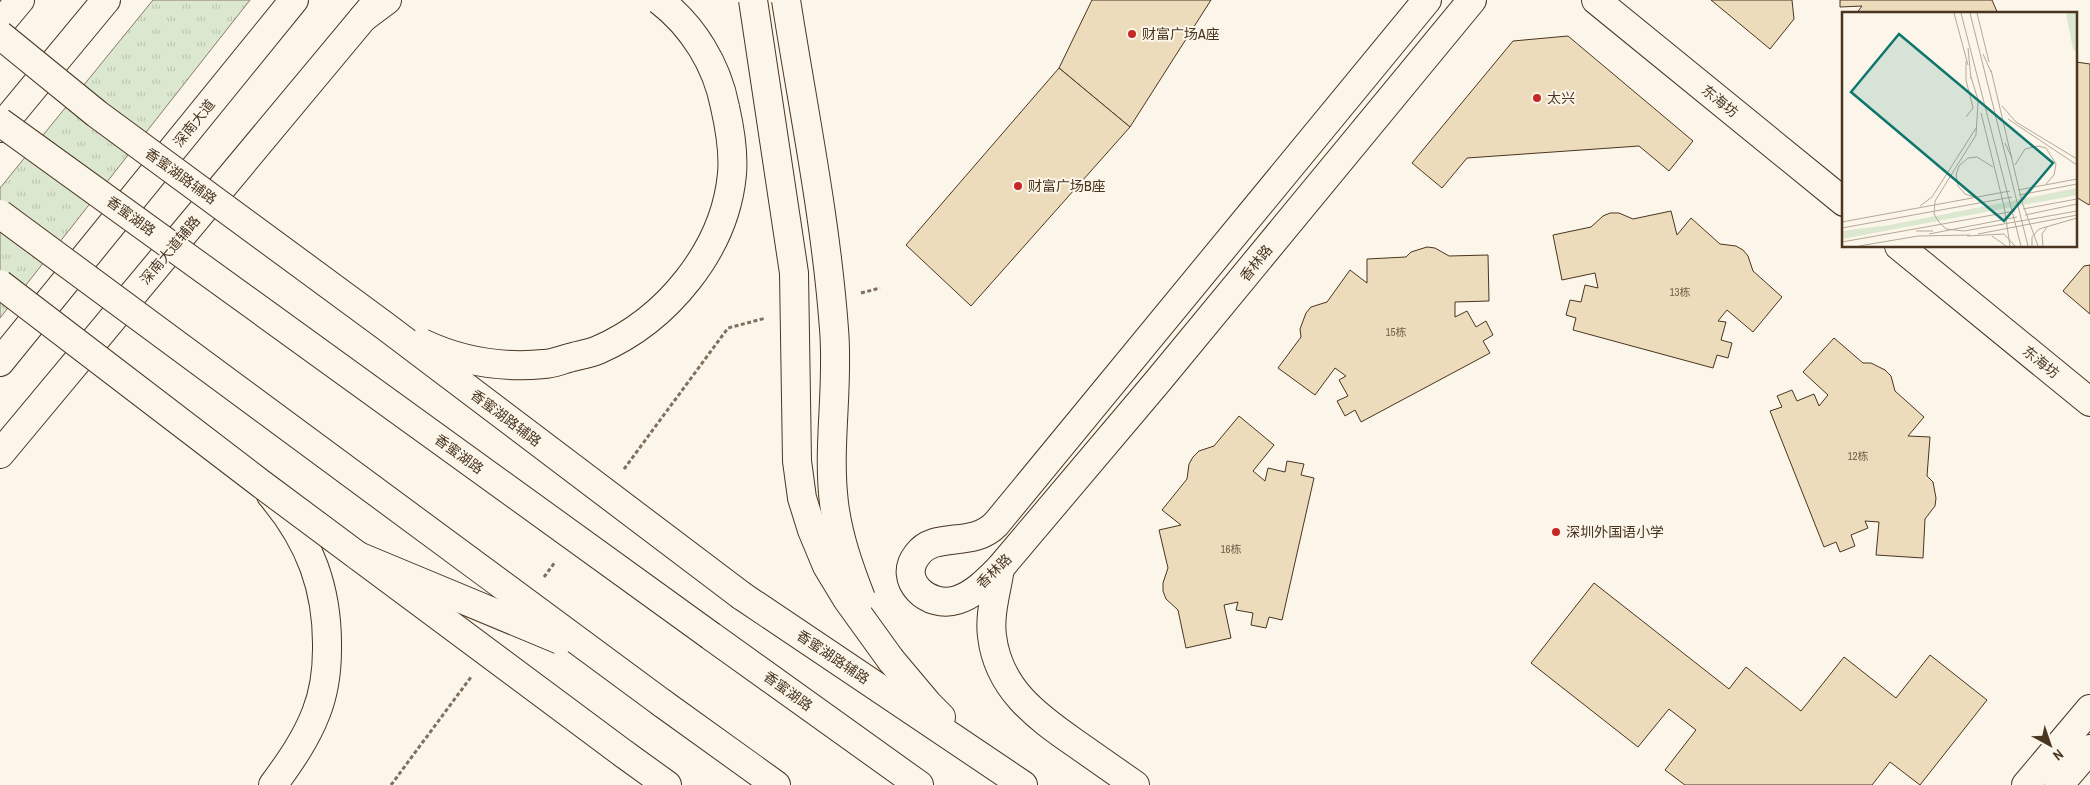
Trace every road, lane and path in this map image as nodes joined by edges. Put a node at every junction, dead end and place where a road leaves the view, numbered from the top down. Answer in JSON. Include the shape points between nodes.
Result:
{"nodes":[{"id":1,"x":20,"y":0,"type":"edge"},
{"id":2,"x":106,"y":0,"type":"edge"},
{"id":3,"x":294,"y":0,"type":"edge"},
{"id":4,"x":387,"y":0,"type":"edge"},
{"id":5,"x":659,"y":0,"type":"edge"},
{"id":6,"x":753,"y":0,"type":"edge"},
{"id":7,"x":786,"y":0,"type":"edge"},
{"id":8,"x":1427,"y":0,"type":"edge"},
{"id":9,"x":1472,"y":0,"type":"edge"},
{"id":10,"x":1596,"y":0,"type":"edge"},
{"id":11,"x":370,"y":9,"type":"edge"},
{"id":12,"x":0,"y":24,"type":"edge"},
{"id":13,"x":0,"y":35,"type":"edge"},
{"id":14,"x":0,"y":122,"type":"edge"},
{"id":15,"x":0,"y":128,"type":"edge"},
{"id":16,"x":1842,"y":200,"type":"edge"},
{"id":17,"x":0,"y":214,"type":"edge"},
{"id":18,"x":1901,"y":248,"type":"edge"},
{"id":19,"x":0,"y":284,"type":"edge"},
{"id":20,"x":385,"y":326,"type":"junction"},
{"id":21,"x":0,"y":362,"type":"edge"},
{"id":22,"x":2090,"y":402,"type":"edge"},
{"id":23,"x":0,"y":454,"type":"edge"},
{"id":24,"x":260,"y":483,"type":"junction"},
{"id":25,"x":358,"y":556,"type":"junction"},
{"id":26,"x":1000,"y":568,"type":"junction"},
{"id":27,"x":599,"y":656,"type":"junction"},
{"id":28,"x":891,"y":660,"type":"junction"},
{"id":29,"x":2090,"y":709,"type":"edge"},
{"id":30,"x":2090,"y":749,"type":"edge"},
{"id":31,"x":1015,"y":779,"type":"edge"},
{"id":32,"x":273,"y":785,"type":"edge"},
{"id":33,"x":668,"y":785,"type":"edge"},
{"id":34,"x":776,"y":785,"type":"edge"},
{"id":35,"x":919,"y":785,"type":"edge"},
{"id":36,"x":1135,"y":785,"type":"edge"},
{"id":37,"x":2026,"y":785,"type":"edge"},
{"id":38,"x":2059,"y":785,"type":"edge"}],
"edges":[{"from":1,"to":12,"type":"main road"},
{"from":2,"to":15,"type":"main road"},
{"from":3,"to":21,"type":"main road","name":"深南大道"},
{"from":4,"to":11,"type":"main road","name":"深南大道辅路"},
{"from":5,"to":20,"type":"main road","bridge":true,"via":[[693,35],[712,65],[724,99],[731,134],[732,174],[723,216],[704,257],[677,293],[641,326],[598,350],[545,364],[497,365],[440,352]]},
{"from":6,"to":28,"type":"main road","bridge":true,"via":[[794,273],[798,461],[802,498],[827,566]]},
{"from":7,"to":28,"type":"main road","bridge":true,"via":[[829,268],[835,332],[832,468],[835,512],[850,570]]},
{"from":8,"to":26,"type":"main road","name":"香林路","via":[[990,531],[979,536],[930,544],[918,553],[911,567],[914,584],[935,602],[966,596]]},
{"from":9,"to":26,"type":"main road","name":"香林路"},
{"from":10,"to":16,"type":"main road","name":"东海坊"},
{"from":11,"to":23,"type":"main road","name":"深南大道辅路"},
{"from":13,"to":20,"type":"main road","name":"香蜜湖路辅路","bridge":true,"via":[[97,114]]},
{"from":14,"to":35,"type":"main road","name":"香蜜湖路","bridge":true},
{"from":17,"to":27,"type":"main road","bridge":true},
{"from":18,"to":22,"type":"main road","name":"东海坊"},
{"from":19,"to":24,"type":"main road","bridge":true},
{"from":20,"to":31,"type":"main road","name":"香蜜湖路辅路","bridge":true,"via":[[742,596]]},
{"from":24,"to":25,"type":"main road","bridge":true},
{"from":24,"to":32,"type":"main road","bridge":true,"via":[[289,517],[308,551],[322,587],[328,625],[327,669],[317,712],[298,749]]},
{"from":25,"to":27,"type":"main road","bridge":true},
{"from":25,"to":33,"type":"main road","bridge":true},
{"from":26,"to":36,"type":"main road","via":[[992,635],[1001,670],[1010,687],[1049,725]]},
{"from":27,"to":34,"type":"main road","bridge":true},
{"from":28,"to":31,"type":"main road","via":[[928,704],[967,741]]},
{"from":29,"to":37,"type":"main road"},
{"from":30,"to":38,"type":"main road"}]}
